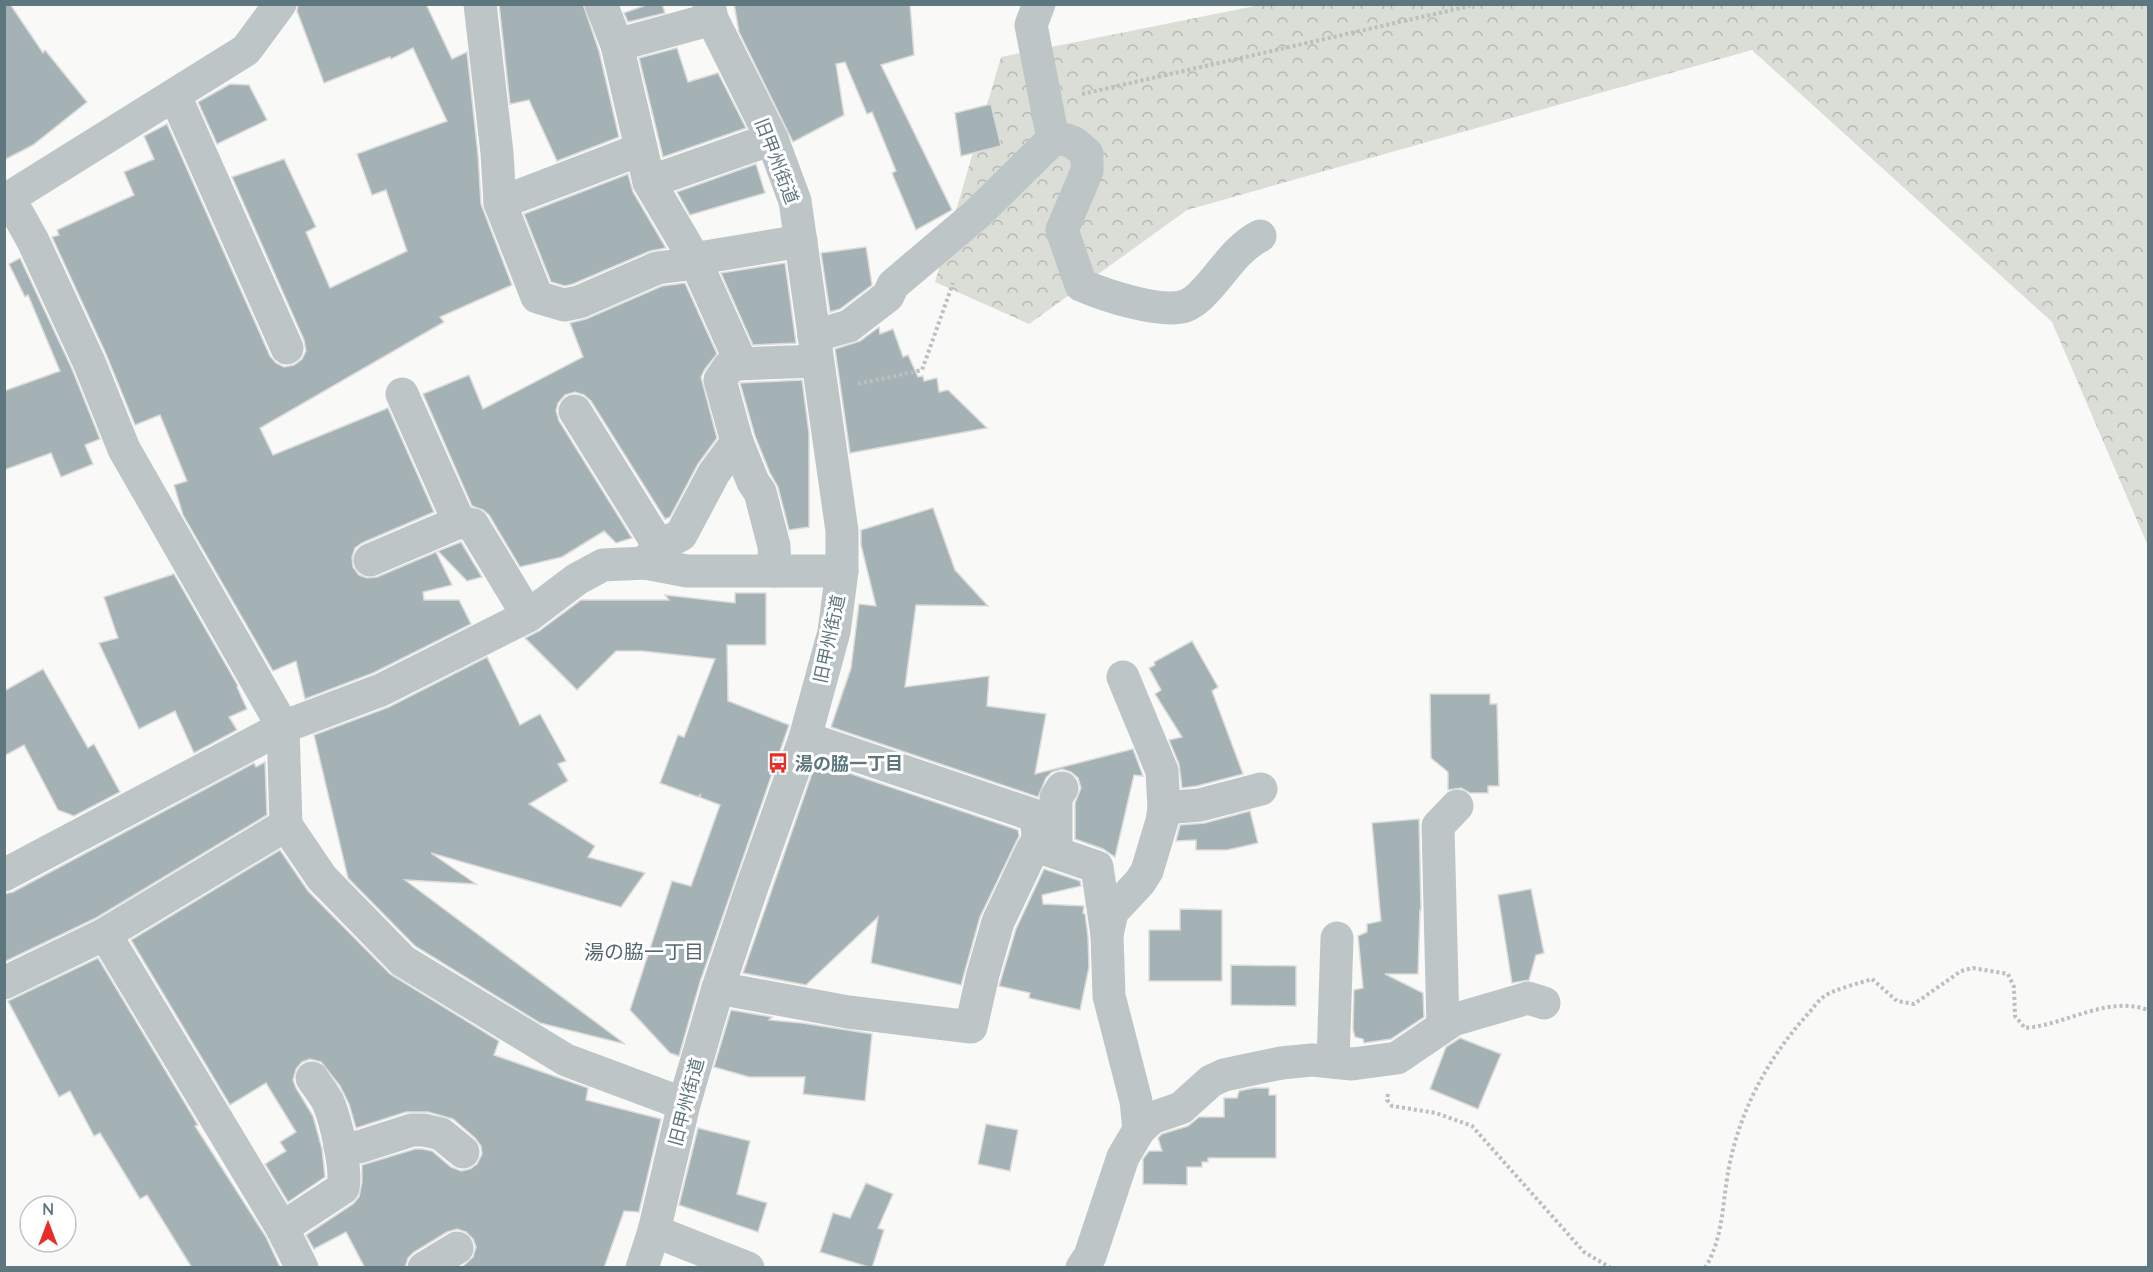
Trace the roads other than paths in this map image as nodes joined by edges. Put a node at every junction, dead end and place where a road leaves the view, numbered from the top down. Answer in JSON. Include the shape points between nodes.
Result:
{"nodes":[{"id":1,"x":280,"y":4,"type":"edge"},
{"id":2,"x":480,"y":4,"type":"edge"},
{"id":3,"x":601,"y":4,"type":"edge"},
{"id":4,"x":1039,"y":4,"type":"edge"},
{"id":5,"x":711,"y":12,"type":"edge"},
{"id":6,"x":617,"y":45,"type":"junction"},
{"id":7,"x":175,"y":96,"type":"junction"},
{"id":8,"x":772,"y":139,"type":"junction"},
{"id":9,"x":1053,"y":139,"type":"junction"},
{"id":10,"x":645,"y":167,"type":"junction"},
{"id":11,"x":4,"y":202,"type":"edge"},
{"id":12,"x":500,"y":203,"type":"junction"},
{"id":13,"x":1260,"y":236,"type":"dead end"},
{"id":14,"x":801,"y":241,"type":"junction"},
{"id":15,"x":694,"y":260,"type":"junction"},
{"id":16,"x":287,"y":348,"type":"dead end"},
{"id":17,"x":816,"y":349,"type":"junction"},
{"id":18,"x":738,"y":364,"type":"junction"},
{"id":19,"x":402,"y":394,"type":"dead end"},
{"id":20,"x":575,"y":411,"type":"dead end"},
{"id":21,"x":737,"y":442,"type":"junction"},
{"id":22,"x":459,"y":522,"type":"junction"},
{"id":23,"x":652,"y":554,"type":"junction"},
{"id":24,"x":370,"y":560,"type":"dead end"},
{"id":25,"x":776,"y":571,"type":"junction"},
{"id":26,"x":842,"y":571,"type":"junction"},
{"id":27,"x":528,"y":616,"type":"junction"},
{"id":28,"x":1123,"y":677,"type":"dead end"},
{"id":29,"x":283,"y":727,"type":"junction"},
{"id":30,"x":806,"y":738,"type":"junction"},
{"id":31,"x":1062,"y":788,"type":"dead end"},
{"id":32,"x":1261,"y":789,"type":"dead end"},
{"id":33,"x":1457,"y":806,"type":"dead end"},
{"id":34,"x":1164,"y":808,"type":"junction"},
{"id":35,"x":286,"y":825,"type":"junction"},
{"id":36,"x":1044,"y":848,"type":"junction"},
{"id":37,"x":6,"y":871,"type":"edge"},
{"id":38,"x":105,"y":934,"type":"junction"},
{"id":39,"x":1107,"y":935,"type":"junction"},
{"id":40,"x":1337,"y":938,"type":"dead end"},
{"id":41,"x":4,"y":983,"type":"edge"},
{"id":42,"x":718,"y":988,"type":"junction"},
{"id":43,"x":1544,"y":1003,"type":"dead end"},
{"id":44,"x":1443,"y":1026,"type":"junction"},
{"id":45,"x":1333,"y":1062,"type":"junction"},
{"id":46,"x":312,"y":1078,"type":"dead end"},
{"id":47,"x":684,"y":1104,"type":"junction"},
{"id":48,"x":1139,"y":1130,"type":"junction"},
{"id":49,"x":340,"y":1147,"type":"junction"},
{"id":50,"x":463,"y":1152,"type":"dead end"},
{"id":51,"x":282,"y":1228,"type":"junction"},
{"id":52,"x":654,"y":1231,"type":"junction"},
{"id":53,"x":457,"y":1248,"type":"dead end"},
{"id":54,"x":302,"y":1268,"type":"edge"},
{"id":55,"x":424,"y":1268,"type":"edge"},
{"id":56,"x":642,"y":1268,"type":"edge"},
{"id":57,"x":748,"y":1268,"type":"edge"},
{"id":58,"x":1082,"y":1268,"type":"edge"}],
"edges":[{"from":1,"to":7,"type":"street","via":[[246,50]]},
{"from":2,"to":12,"type":"street"},
{"from":3,"to":6,"type":"street"},
{"from":4,"to":9,"type":"street","via":[[1031,25]]},
{"from":5,"to":6,"type":"street"},
{"from":5,"to":8,"type":"street","name":"旧甲州街道"},
{"from":6,"to":10,"type":"street"},
{"from":7,"to":11,"type":"street"},
{"from":7,"to":16,"type":"street"},
{"from":8,"to":10,"type":"street"},
{"from":8,"to":14,"type":"street","name":"旧甲州街道","via":[[795,201]]},
{"from":9,"to":13,"type":"street","via":[[1065,138],[1088,154],[1088,171],[1062,230],[1081,285],[1104,296],[1154,307],[1186,306],[1203,294],[1248,242]]},
{"from":9,"to":17,"type":"street","via":[[978,213],[893,285],[888,296]]},
{"from":10,"to":12,"type":"street","via":[[631,153]]},
{"from":10,"to":15,"type":"street"},
{"from":11,"to":29,"type":"street","via":[[18,214],[33,241],[124,449]]},
{"from":12,"to":15,"type":"street","via":[[537,297],[564,305],[657,268]]},
{"from":14,"to":15,"type":"street"},
{"from":14,"to":17,"type":"street","name":"旧甲州街道"},
{"from":15,"to":18,"type":"street","via":[[738,356]]},
{"from":17,"to":18,"type":"street"},
{"from":17,"to":26,"type":"street","name":"旧甲州街道","via":[[842,531]]},
{"from":18,"to":21,"type":"street","via":[[729,367],[720,380]]},
{"from":19,"to":22,"type":"street"},
{"from":20,"to":23,"type":"street"},
{"from":21,"to":23,"type":"street","via":[[714,473],[681,535]]},
{"from":21,"to":25,"type":"street","via":[[760,492],[774,546]]},
{"from":22,"to":24,"type":"street"},
{"from":22,"to":27,"type":"street","via":[[473,525]]},
{"from":23,"to":25,"type":"street","via":[[687,571]]},
{"from":23,"to":27,"type":"street","via":[[603,565],[577,579]]},
{"from":25,"to":26,"type":"street"},
{"from":26,"to":30,"type":"street","name":"旧甲州街道","via":[[834,632]]},
{"from":27,"to":29,"type":"street","via":[[381,690]]},
{"from":28,"to":34,"type":"street","via":[[1162,771]]},
{"from":29,"to":35,"type":"street"},
{"from":29,"to":37,"type":"street"},
{"from":30,"to":36,"type":"street","via":[[1036,816]]},
{"from":30,"to":42,"type":"street","name":"旧甲州街道"},
{"from":31,"to":36,"type":"street","via":[[1056,798],[1056,842]]},
{"from":32,"to":34,"type":"street","via":[[1200,805]]},
{"from":33,"to":44,"type":"street","via":[[1438,826]]},
{"from":34,"to":39,"type":"street","via":[[1147,871],[1112,912]]},
{"from":35,"to":38,"type":"street"},
{"from":35,"to":47,"type":"street","via":[[322,879],[403,961],[566,1060]]},
{"from":36,"to":39,"type":"street","via":[[1097,867]]},
{"from":36,"to":42,"type":"street","via":[[1032,848],[998,922],[971,1027],[848,1012]]},
{"from":38,"to":41,"type":"street"},
{"from":38,"to":51,"type":"street"},
{"from":39,"to":48,"type":"street","via":[[1109,996],[1136,1101]]},
{"from":40,"to":45,"type":"street"},
{"from":42,"to":47,"type":"street","name":"旧甲州街道"},
{"from":43,"to":44,"type":"street","via":[[1528,998]]},
{"from":44,"to":45,"type":"street","via":[[1397,1058],[1352,1064]]},
{"from":45,"to":48,"type":"street","via":[[1281,1063],[1224,1075],[1211,1081],[1181,1108],[1152,1118]]},
{"from":46,"to":49,"type":"street","via":[[328,1103]]},
{"from":47,"to":52,"type":"street","name":"旧甲州街道"},
{"from":48,"to":58,"type":"street","via":[[1123,1157],[1090,1257]]},
{"from":49,"to":50,"type":"street","via":[[359,1147],[412,1130],[424,1130],[441,1134]]},
{"from":49,"to":51,"type":"street","via":[[343,1188]]},
{"from":51,"to":54,"type":"street"},
{"from":52,"to":56,"type":"street","name":"旧甲州街道"},
{"from":52,"to":57,"type":"street"},
{"from":53,"to":55,"type":"street"}]}
